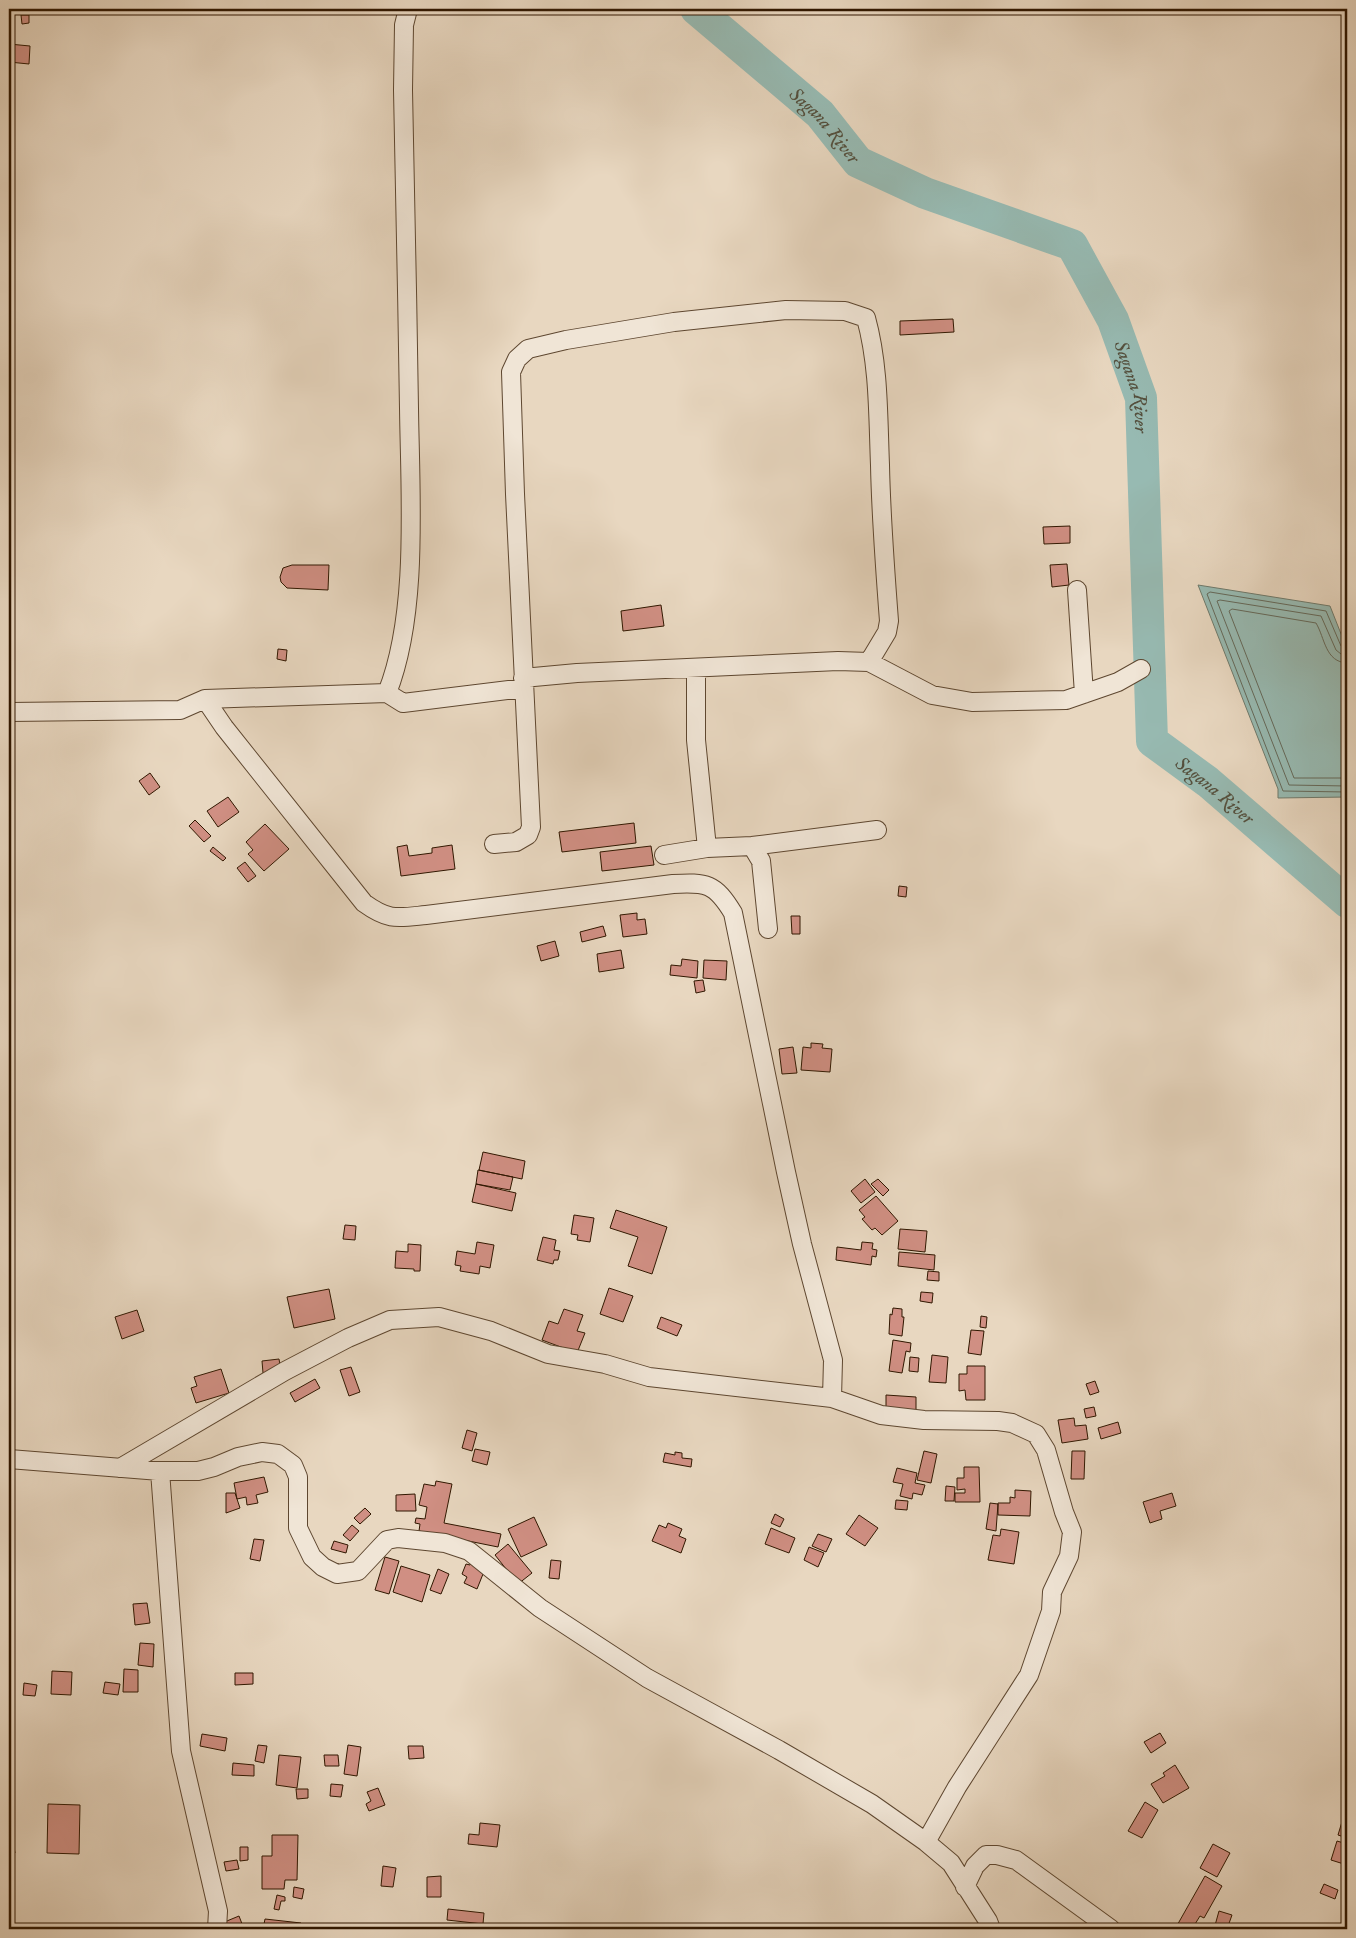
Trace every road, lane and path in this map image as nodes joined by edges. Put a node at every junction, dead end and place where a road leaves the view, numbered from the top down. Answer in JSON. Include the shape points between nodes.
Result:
{"nodes":[{"id":1,"x":408,"y":9,"type":"edge"},
{"id":2,"x":1077,"y":590,"type":"dead end"},
{"id":3,"x":869,"y":662,"type":"junction"},
{"id":4,"x":696,"y":668,"type":"junction"},
{"id":5,"x":1142,"y":669,"type":"dead end"},
{"id":6,"x":524,"y":683,"type":"junction"},
{"id":7,"x":387,"y":693,"type":"junction"},
{"id":8,"x":1084,"y":694,"type":"junction"},
{"id":9,"x":205,"y":699,"type":"junction"},
{"id":10,"x":9,"y":712,"type":"edge"},
{"id":11,"x":876,"y":830,"type":"dead end"},
{"id":12,"x":494,"y":844,"type":"dead end"},
{"id":13,"x":752,"y":846,"type":"junction"},
{"id":14,"x":707,"y":848,"type":"junction"},
{"id":15,"x":664,"y":855,"type":"dead end"},
{"id":16,"x":768,"y":929,"type":"dead end"},
{"id":17,"x":832,"y":1398,"type":"junction"},
{"id":18,"x":9,"y":1459,"type":"edge"},
{"id":19,"x":120,"y":1468,"type":"junction"},
{"id":20,"x":160,"y":1472,"type":"junction"},
{"id":21,"x":926,"y":1842,"type":"junction"},
{"id":22,"x":965,"y":1887,"type":"junction"},
{"id":23,"x":217,"y":1929,"type":"edge"},
{"id":24,"x":991,"y":1929,"type":"edge"},
{"id":25,"x":1111,"y":1929,"type":"edge"}],
"edges":[{"from":1,"to":7,"type":"street","via":[[404,24],[403,90],[411,512],[403,627]]},
{"from":2,"to":8,"type":"street"},
{"from":3,"to":4,"type":"street"},
{"from":3,"to":6,"type":"street","via":[[887,632],[889,621],[877,385],[870,332],[866,318],[845,311],[786,310],[674,322],[566,340],[528,350],[517,359],[511,372],[511,388]]},
{"from":3,"to":8,"type":"street","via":[[932,695],[951,700],[1066,700]]},
{"from":4,"to":6,"type":"street","via":[[577,673]]},
{"from":4,"to":14,"type":"street","via":[[696,740]]},
{"from":5,"to":8,"type":"street"},
{"from":6,"to":7,"type":"street","via":[[402,703]]},
{"from":6,"to":12,"type":"street","via":[[531,827],[528,835],[516,842]]},
{"from":7,"to":9,"type":"street"},
{"from":9,"to":10,"type":"street","via":[[180,710]]},
{"from":9,"to":17,"type":"street","via":[[364,903],[389,917],[699,883],[710,886],[726,901],[733,913],[794,1208],[833,1360]]},
{"from":11,"to":13,"type":"street"},
{"from":13,"to":14,"type":"street"},
{"from":13,"to":16,"type":"street","via":[[761,861]]},
{"from":14,"to":15,"type":"street"},
{"from":17,"to":19,"type":"street","via":[[649,1377],[605,1364],[548,1354],[491,1331],[439,1318],[390,1320],[348,1338],[285,1372]]},
{"from":17,"to":21,"type":"street","via":[[881,1415],[924,1420],[998,1421],[1012,1423],[1036,1434],[1046,1450],[1072,1532],[1069,1556],[1052,1592],[1051,1611],[1029,1675],[956,1787]]},
{"from":18,"to":19,"type":"street"},
{"from":19,"to":20,"type":"street"},
{"from":20,"to":21,"type":"street","via":[[198,1471],[238,1457],[262,1452],[278,1454],[293,1465],[298,1477],[298,1528],[312,1557],[323,1567],[337,1574],[358,1571],[387,1540],[398,1538],[444,1543],[469,1551],[540,1608],[647,1678],[872,1804]]},
{"from":20,"to":23,"type":"street","via":[[182,1751],[218,1911]]},
{"from":21,"to":22,"type":"street","via":[[951,1863]]},
{"from":22,"to":24,"type":"street"},
{"from":22,"to":25,"type":"street","via":[[975,1866],[986,1855],[1016,1860]]}]}
